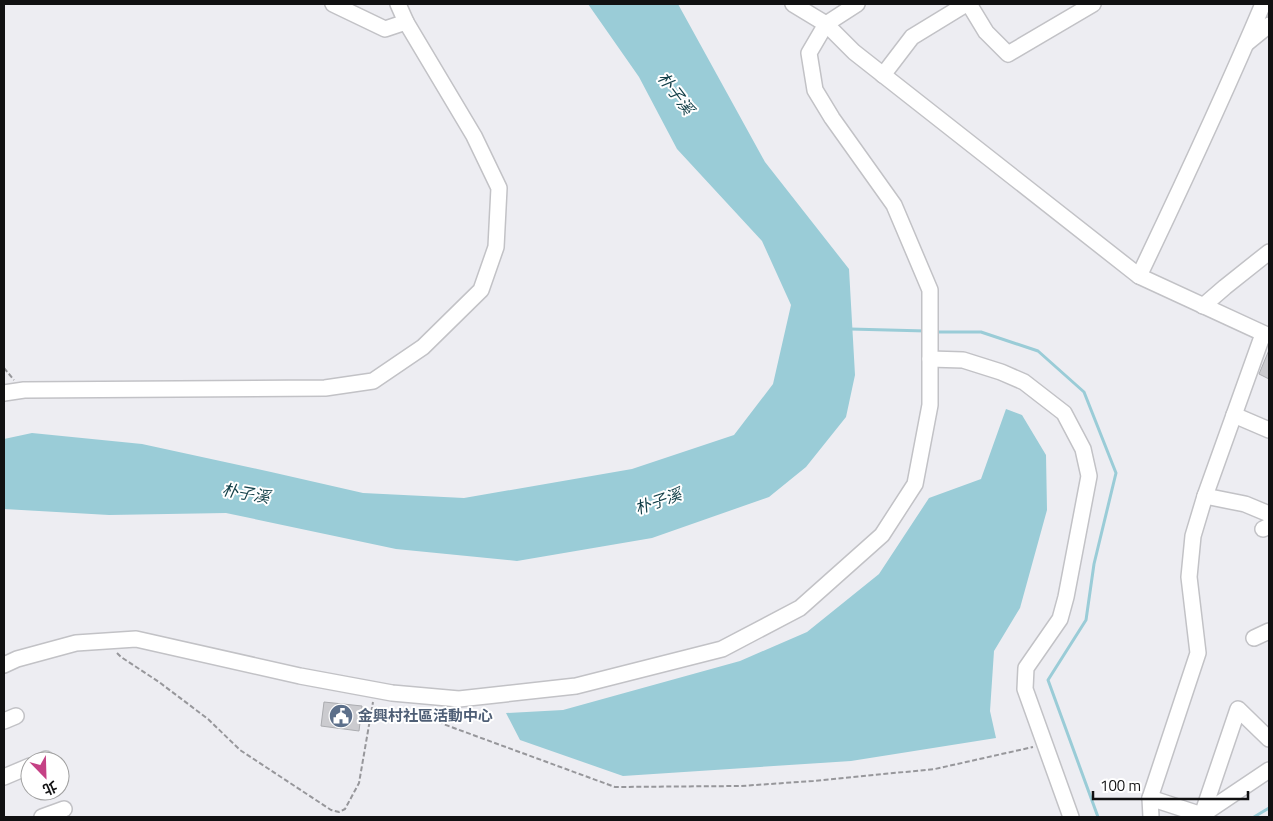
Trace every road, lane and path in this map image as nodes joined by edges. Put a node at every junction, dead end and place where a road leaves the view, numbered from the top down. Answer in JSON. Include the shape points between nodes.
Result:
{"nodes":[{"id":1,"x":333,"y":4,"type":"edge"},
{"id":2,"x":398,"y":4,"type":"edge"},
{"id":3,"x":781,"y":4,"type":"edge"},
{"id":4,"x":793,"y":4,"type":"edge"},
{"id":5,"x":818,"y":4,"type":"edge"},
{"id":6,"x":857,"y":4,"type":"edge"},
{"id":7,"x":967,"y":4,"type":"edge"},
{"id":8,"x":1093,"y":4,"type":"edge"},
{"id":9,"x":1262,"y":4,"type":"edge"},
{"id":10,"x":406,"y":22,"type":"junction"},
{"id":11,"x":826,"y":24,"type":"junction"},
{"id":12,"x":1269,"y":25,"type":"edge"},
{"id":13,"x":1246,"y":43,"type":"junction"},
{"id":14,"x":883,"y":76,"type":"junction"},
{"id":15,"x":1269,"y":252,"type":"edge"},
{"id":16,"x":1139,"y":276,"type":"junction"},
{"id":17,"x":1203,"y":306,"type":"junction"},
{"id":18,"x":1266,"y":335,"type":"edge"},
{"id":19,"x":930,"y":359,"type":"junction"},
{"id":20,"x":4,"y":393,"type":"edge"},
{"id":21,"x":1234,"y":415,"type":"junction"},
{"id":22,"x":1269,"y":430,"type":"edge"},
{"id":23,"x":1205,"y":496,"type":"junction"},
{"id":24,"x":1269,"y":514,"type":"edge"},
{"id":25,"x":1269,"y":631,"type":"edge"},
{"id":26,"x":1254,"y":638,"type":"dead end"},
{"id":27,"x":105,"y":641,"type":"junction"},
{"id":28,"x":4,"y":665,"type":"edge"},
{"id":29,"x":375,"y":690,"type":"junction"},
{"id":30,"x":418,"y":695,"type":"junction"},
{"id":31,"x":1269,"y":739,"type":"edge"},
{"id":32,"x":1045,"y":744,"type":"junction"},
{"id":33,"x":20,"y":770,"type":"edge"},
{"id":34,"x":1269,"y":770,"type":"edge"},
{"id":35,"x":4,"y":777,"type":"edge"},
{"id":36,"x":1150,"y":798,"type":"junction"},
{"id":37,"x":64,"y":809,"type":"dead end"},
{"id":38,"x":1202,"y":815,"type":"junction"},
{"id":39,"x":42,"y":817,"type":"edge"},
{"id":40,"x":1072,"y":817,"type":"edge"},
{"id":41,"x":1151,"y":817,"type":"edge"}],
"edges":[{"from":1,"to":10,"type":"street","via":[[385,28]]},
{"from":2,"to":10,"type":"street"},
{"from":3,"to":11,"type":"street"},
{"from":4,"to":11,"type":"street"},
{"from":5,"to":11,"type":"street"},
{"from":6,"to":11,"type":"street"},
{"from":7,"to":8,"type":"street","via":[[986,32],[1008,54]]},
{"from":7,"to":14,"type":"street","via":[[912,37]]},
{"from":9,"to":13,"type":"street"},
{"from":10,"to":20,"type":"street","via":[[474,136],[499,188],[496,247],[481,290],[423,346],[373,381],[325,388],[24,390]]},
{"from":11,"to":14,"type":"street"},
{"from":11,"to":19,"type":"street","via":[[809,54],[815,90],[894,205],[930,290]]},
{"from":12,"to":13,"type":"street"},
{"from":13,"to":16,"type":"street"},
{"from":14,"to":16,"type":"street"},
{"from":15,"to":17,"type":"street"},
{"from":16,"to":17,"type":"street"},
{"from":17,"to":18,"type":"street"},
{"from":18,"to":21,"type":"street"},
{"from":19,"to":30,"type":"street","via":[[930,405],[915,484],[882,535],[800,608],[722,649],[576,686],[459,699]]},
{"from":19,"to":32,"type":"street","via":[[963,360],[1024,382],[1064,414],[1084,449],[1089,476],[1066,597],[1060,619],[1026,668],[1025,689]]},
{"from":21,"to":22,"type":"street"},
{"from":21,"to":23,"type":"street"},
{"from":23,"to":24,"type":"street","via":[[1245,504]]},
{"from":23,"to":36,"type":"street","via":[[1192,536],[1189,577],[1198,653]]},
{"from":25,"to":26,"type":"street"},
{"from":27,"to":28,"type":"street","via":[[76,643]]},
{"from":27,"to":29,"type":"street","via":[[136,639]]},
{"from":27,"to":29,"type":"path","via":[[121,657],[208,719],[240,750],[331,810],[339,812],[345,809],[359,783]]},
{"from":29,"to":30,"type":"street"},
{"from":30,"to":32,"type":"path","via":[[443,724],[615,787],[740,786],[851,778],[936,769]]},
{"from":31,"to":38,"type":"street","via":[[1238,709]]},
{"from":32,"to":40,"type":"street"},
{"from":33,"to":35,"type":"street"},
{"from":34,"to":38,"type":"street"},
{"from":36,"to":38,"type":"street"},
{"from":36,"to":41,"type":"street"},
{"from":37,"to":39,"type":"street"}]}
